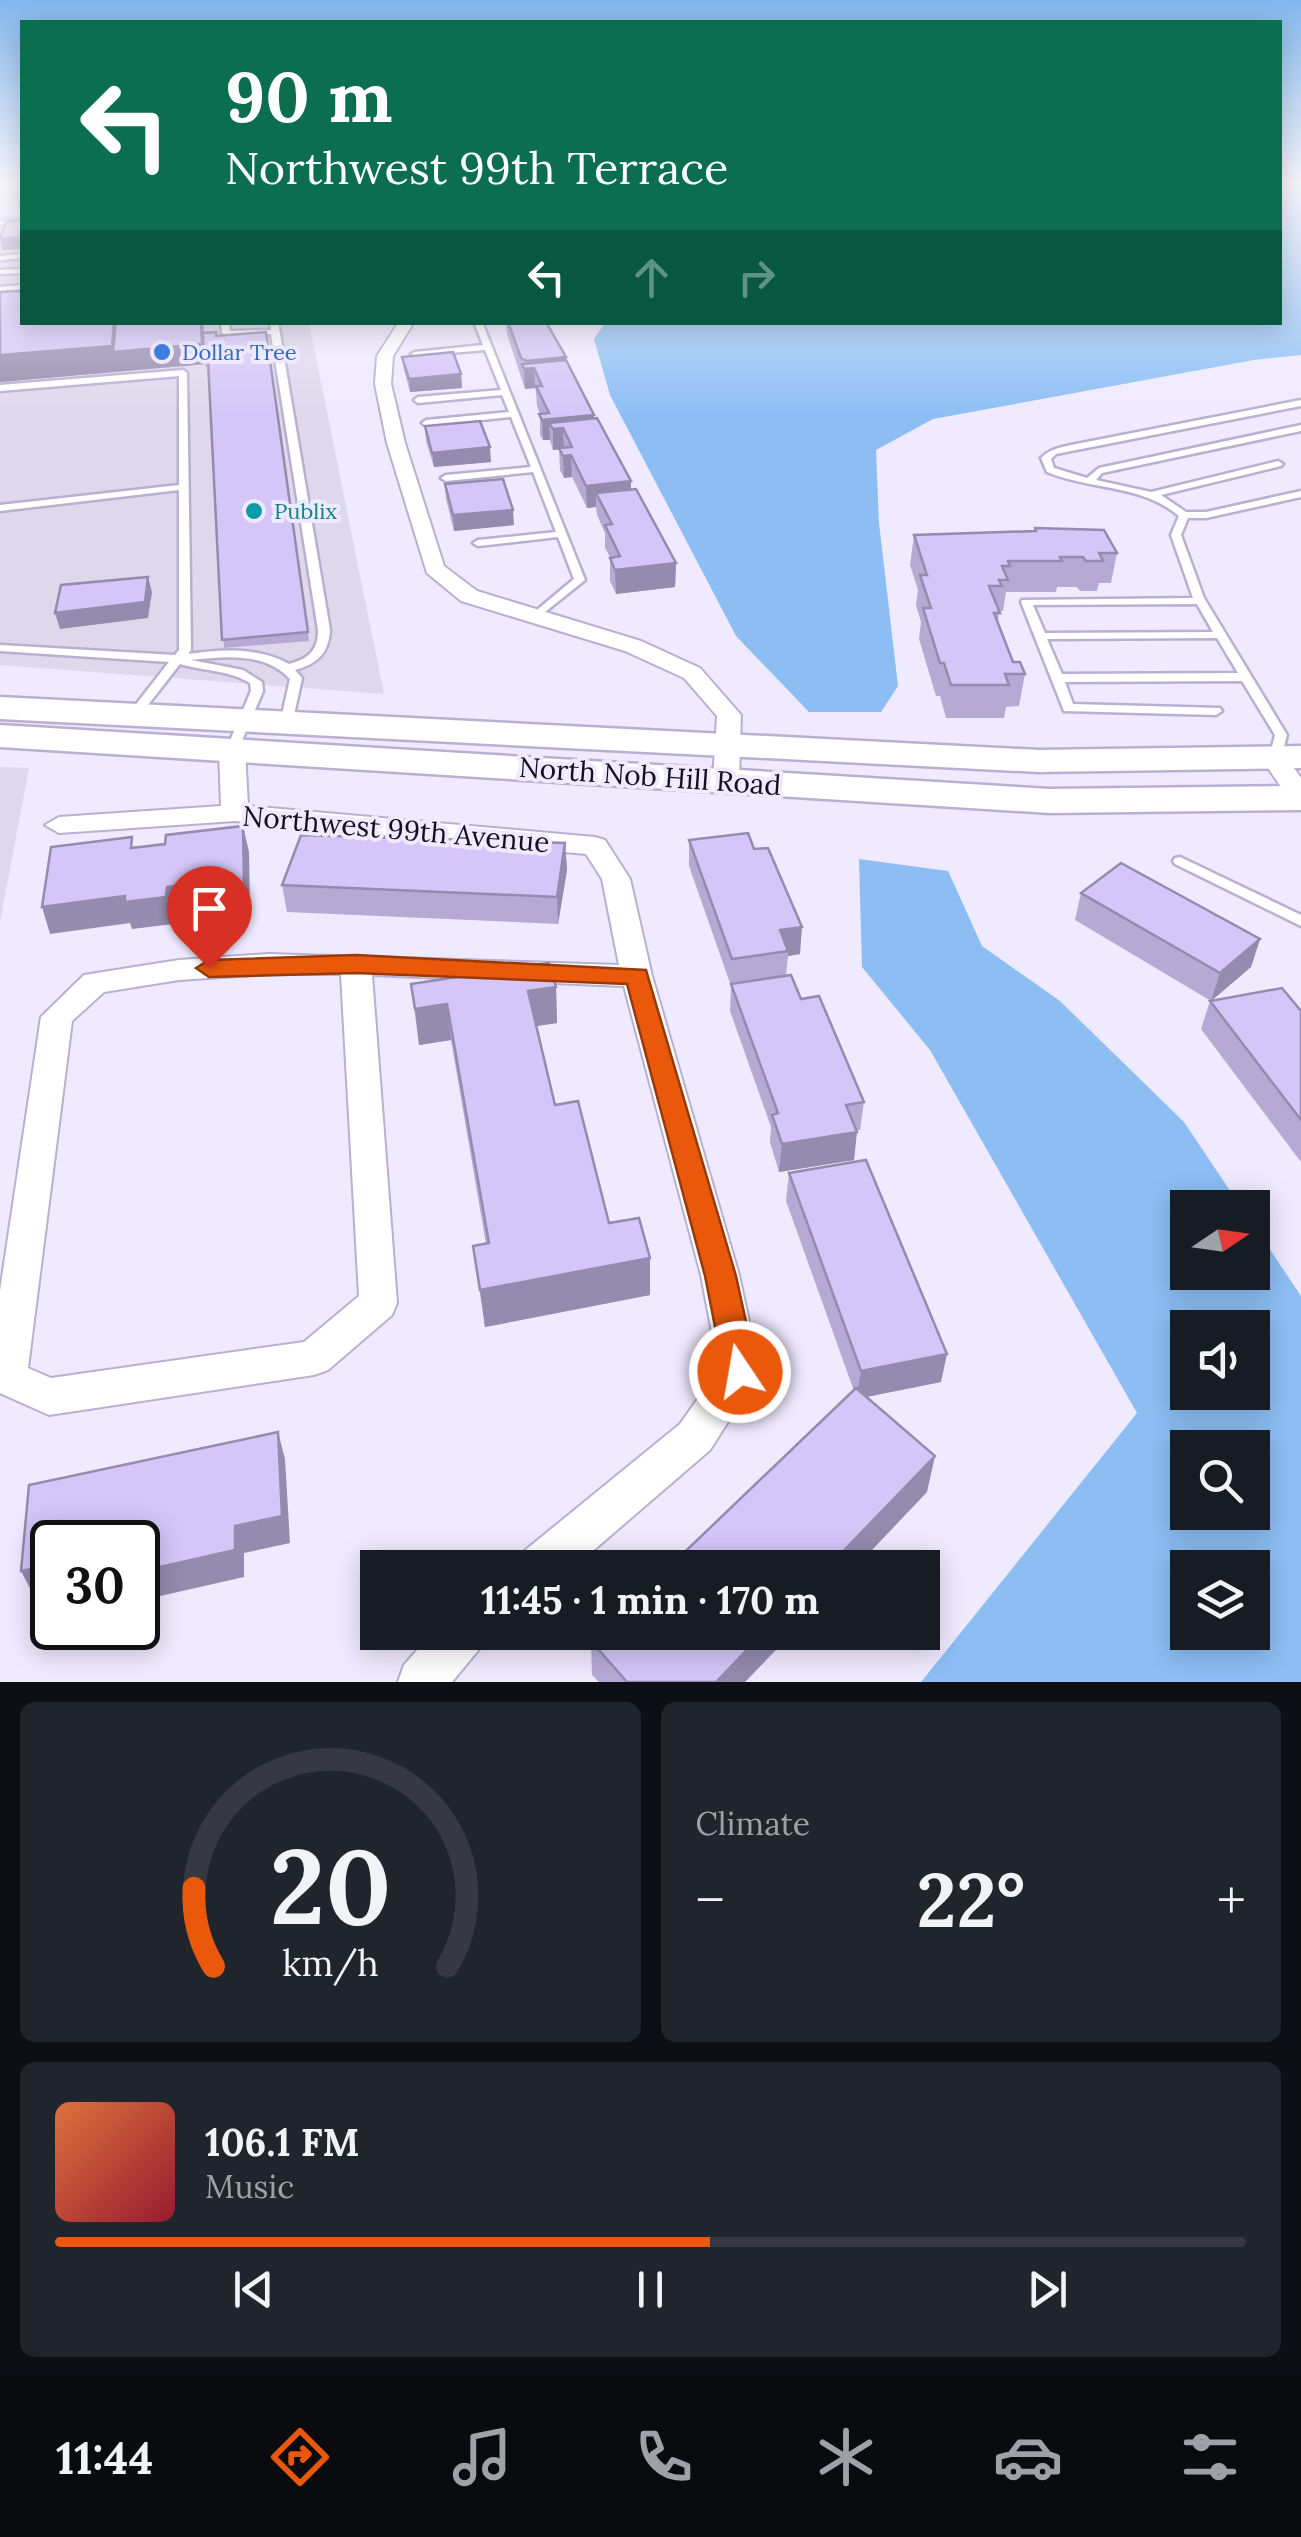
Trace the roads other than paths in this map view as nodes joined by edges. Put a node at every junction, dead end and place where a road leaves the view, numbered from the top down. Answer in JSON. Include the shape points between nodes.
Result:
{"nodes":[{"id":1,"x":226,"y":325,"type":"edge"},
{"id":2,"x":405,"y":325,"type":"edge"},
{"id":3,"x":479,"y":325,"type":"edge"},
{"id":4,"x":274,"y":327,"type":"edge"},
{"id":5,"x":487,"y":347,"type":"junction"},
{"id":6,"x":414,"y":354,"type":"edge"},
{"id":7,"x":0,"y":388,"type":"edge"},
{"id":8,"x":505,"y":392,"type":"junction"},
{"id":9,"x":418,"y":400,"type":"dead end"},
{"id":10,"x":1301,"y":404,"type":"edge"},
{"id":11,"x":514,"y":414,"type":"junction"},
{"id":12,"x":426,"y":423,"type":"edge"},
{"id":13,"x":1301,"y":428,"type":"edge"},
{"id":14,"x":1278,"y":464,"type":"dead end"},
{"id":15,"x":536,"y":469,"type":"junction"},
{"id":16,"x":446,"y":478,"type":"dead end"},
{"id":17,"x":1089,"y":482,"type":"junction"},
{"id":18,"x":184,"y":487,"type":"junction"},
{"id":19,"x":1153,"y":494,"type":"junction"},
{"id":20,"x":1301,"y":494,"type":"edge"},
{"id":21,"x":0,"y":508,"type":"edge"},
{"id":22,"x":1184,"y":515,"type":"junction"},
{"id":23,"x":562,"y":534,"type":"junction"},
{"id":24,"x":478,"y":543,"type":"dead end"},
{"id":25,"x":1200,"y":601,"type":"junction"},
{"id":26,"x":535,"y":616,"type":"junction"},
{"id":27,"x":1221,"y":635,"type":"junction"},
{"id":28,"x":1040,"y":636,"type":"junction"},
{"id":29,"x":0,"y":648,"type":"edge"},
{"id":30,"x":178,"y":659,"type":"junction"},
{"id":31,"x":290,"y":668,"type":"junction"},
{"id":32,"x":1246,"y":677,"type":"junction"},
{"id":33,"x":1058,"y":678,"type":"junction"},
{"id":34,"x":0,"y":708,"type":"edge"},
{"id":35,"x":1216,"y":710,"type":"dead end"},
{"id":36,"x":133,"y":716,"type":"junction"},
{"id":37,"x":286,"y":724,"type":"junction"},
{"id":38,"x":0,"y":736,"type":"edge"},
{"id":39,"x":238,"y":736,"type":"junction"},
{"id":40,"x":1288,"y":758,"type":"edge"},
{"id":41,"x":728,"y":762,"type":"junction"},
{"id":42,"x":1301,"y":797,"type":"edge"},
{"id":43,"x":235,"y":813,"type":"junction"},
{"id":44,"x":59,"y":825,"type":"dead end"},
{"id":45,"x":1180,"y":861,"type":"dead end"},
{"id":46,"x":1301,"y":920,"type":"edge"},
{"id":47,"x":356,"y":964,"type":"junction"},
{"id":48,"x":637,"y":976,"type":"junction"},
{"id":49,"x":560,"y":1550,"type":"edge"},
{"id":50,"x":449,"y":1650,"type":"edge"},
{"id":51,"x":421,"y":1682,"type":"edge"}],
"edges":[{"from":1,"to":4,"type":"lane","via":[[232,335]]},
{"from":2,"to":26,"type":"street","via":[[385,356],[383,384],[434,569],[469,596]]},
{"from":3,"to":5,"type":"lane"},
{"from":4,"to":31,"type":"lane","via":[[325,646]]},
{"from":5,"to":6,"type":"lane"},
{"from":5,"to":8,"type":"lane"},
{"from":7,"to":18,"type":"lane","via":[[183,373]]},
{"from":8,"to":9,"type":"lane"},
{"from":8,"to":11,"type":"lane"},
{"from":10,"to":17,"type":"lane","via":[[1046,458],[1050,470]]},
{"from":11,"to":12,"type":"lane"},
{"from":11,"to":15,"type":"lane"},
{"from":13,"to":17,"type":"lane","via":[[1099,472]]},
{"from":14,"to":19,"type":"lane"},
{"from":15,"to":16,"type":"lane"},
{"from":15,"to":23,"type":"lane"},
{"from":17,"to":19,"type":"lane"},
{"from":18,"to":21,"type":"lane"},
{"from":18,"to":30,"type":"lane","via":[[186,650]]},
{"from":19,"to":22,"type":"lane"},
{"from":20,"to":22,"type":"lane"},
{"from":22,"to":25,"type":"lane","via":[[1176,535]]},
{"from":23,"to":24,"type":"lane"},
{"from":23,"to":26,"type":"lane","via":[[580,580]]},
{"from":25,"to":27,"type":"lane"},
{"from":25,"to":28,"type":"lane","via":[[1026,602]]},
{"from":26,"to":41,"type":"street","via":[[633,646],[692,673],[729,715]]},
{"from":27,"to":28,"type":"lane"},
{"from":27,"to":32,"type":"lane"},
{"from":28,"to":33,"type":"lane"},
{"from":29,"to":30,"type":"lane"},
{"from":30,"to":31,"type":"lane","via":[[265,658]]},
{"from":30,"to":36,"type":"lane"},
{"from":30,"to":39,"type":"lane","via":[[240,672],[256,682]]},
{"from":31,"to":37,"type":"lane","via":[[296,678]]},
{"from":32,"to":33,"type":"lane"},
{"from":32,"to":40,"type":"lane"},
{"from":33,"to":35,"type":"lane","via":[[1068,708]]},
{"from":34,"to":36,"type":"main road","name":"North Nob Hill Road"},
{"from":36,"to":39,"type":"main road","name":"North Nob Hill Road"},
{"from":37,"to":39,"type":"main road","name":"North Nob Hill Road"},
{"from":37,"to":41,"type":"main road","name":"North Nob Hill Road"},
{"from":38,"to":39,"type":"main road","name":"North Nob Hill Road"},
{"from":39,"to":41,"type":"main road","name":"North Nob Hill Road"},
{"from":39,"to":43,"type":"street"},
{"from":40,"to":41,"type":"main road","name":"North Nob Hill Road"},
{"from":40,"to":42,"type":"street"},
{"from":41,"to":42,"type":"main road","name":"North Nob Hill Road","via":[[1050,801]]},
{"from":43,"to":44,"type":"street","name":"Northwest 99th Avenue"},
{"from":43,"to":48,"type":"street","name":"Northwest 99th Avenue","via":[[595,846],[616,879]]},
{"from":45,"to":46,"type":"lane"},
{"from":47,"to":47,"type":"street","via":[[215,968],[95,983],[57,1017],[7,1377],[49,1397],[314,1358],[378,1303]]},
{"from":47,"to":48,"type":"street"},
{"from":48,"to":49,"type":"street","via":[[740,1372],[695,1437]]},
{"from":50,"to":51,"type":"street"}]}
